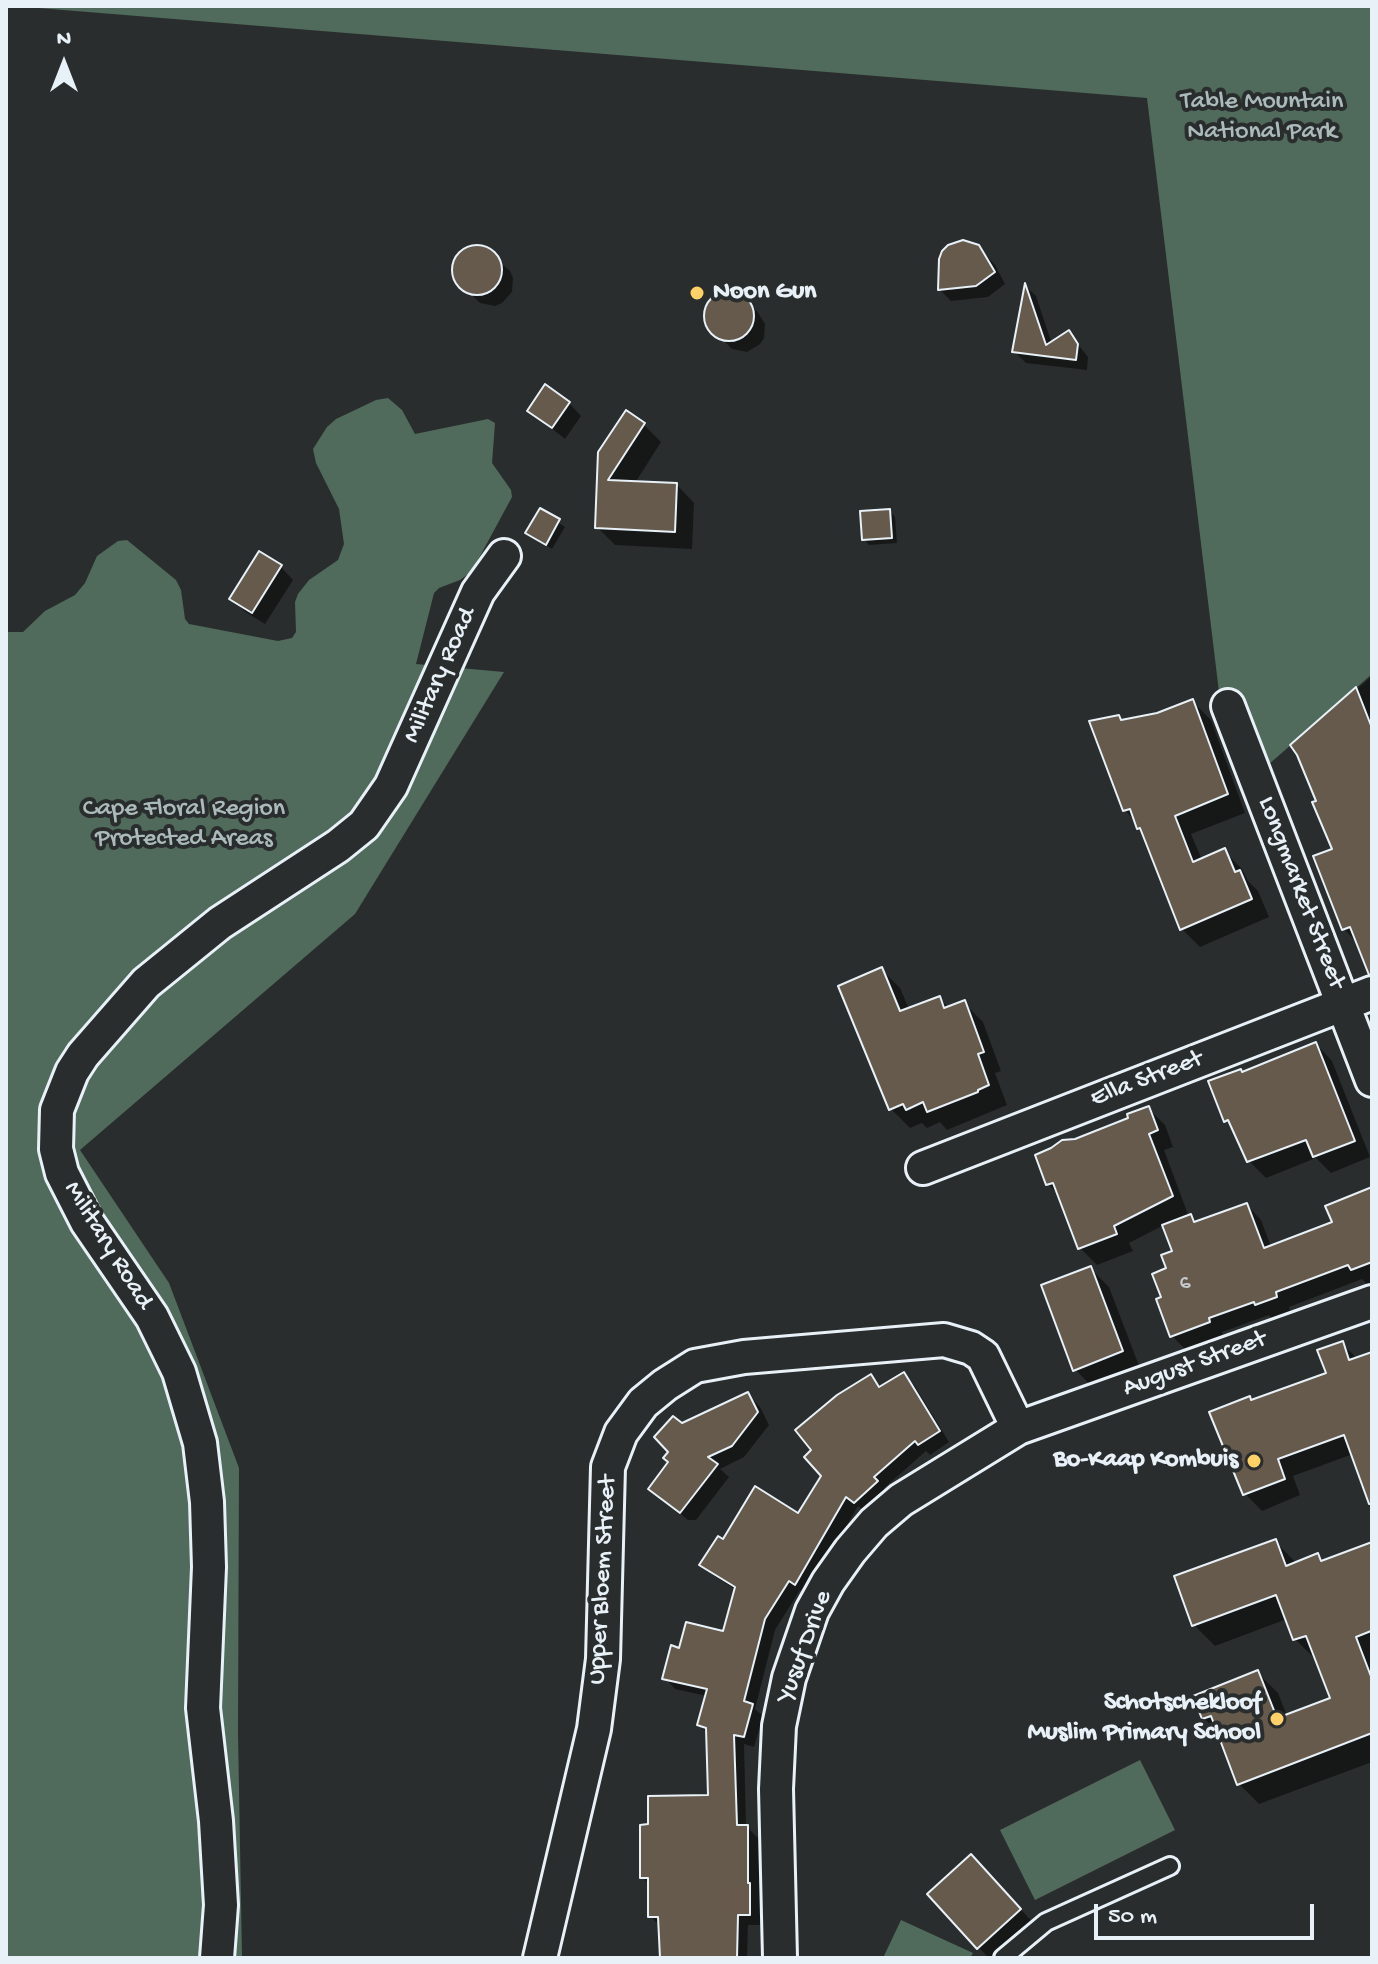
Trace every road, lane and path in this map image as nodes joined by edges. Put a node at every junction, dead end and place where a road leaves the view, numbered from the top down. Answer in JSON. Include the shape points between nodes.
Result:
{"nodes":[{"id":1,"x":504,"y":556,"type":"dead end"},
{"id":2,"x":1228,"y":706,"type":"dead end"},
{"id":3,"x":1357,"y":998,"type":"edge"},
{"id":4,"x":1372,"y":1080,"type":"edge"},
{"id":5,"x":923,"y":1168,"type":"dead end"},
{"id":6,"x":1372,"y":1302,"type":"edge"},
{"id":7,"x":1018,"y":1428,"type":"junction"},
{"id":8,"x":1170,"y":1866,"type":"dead end"},
{"id":9,"x":217,"y":1958,"type":"edge"},
{"id":10,"x":540,"y":1958,"type":"edge"},
{"id":11,"x":780,"y":1958,"type":"edge"},
{"id":12,"x":1003,"y":1958,"type":"edge"}],
"edges":[{"from":1,"to":9,"type":"street","name":"Military Road","via":[[478,592],[391,786],[364,825],[220,923],[146,983],[83,1055],[57,1110],[56,1149],[62,1173],[87,1222],[152,1317],[179,1372],[200,1443],[209,1567],[203,1708],[221,1905]]},
{"from":2,"to":3,"type":"street","name":"Longmarket Street"},
{"from":3,"to":4,"type":"street","name":"Longmarket Street"},
{"from":3,"to":5,"type":"street","name":"Ella Street"},
{"from":6,"to":7,"type":"street","name":"August Street"},
{"from":7,"to":10,"type":"street","name":"Upper Bloem Street","via":[[983,1356],[944,1340],[695,1366],[643,1403],[621,1433],[608,1467],[603,1659],[594,1729]]},
{"from":7,"to":11,"type":"street","name":"Yusuf Drive","via":[[915,1491],[874,1523],[812,1611],[779,1726]]},
{"from":8,"to":12,"type":"lane","via":[[1046,1922]]}]}
